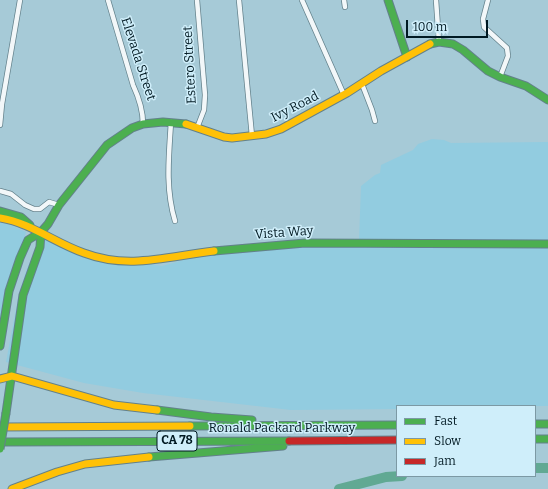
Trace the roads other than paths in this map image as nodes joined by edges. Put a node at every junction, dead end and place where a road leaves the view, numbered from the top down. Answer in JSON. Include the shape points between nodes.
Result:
{"nodes":[{"id":1,"x":20,"y":0,"type":"edge"},
{"id":2,"x":108,"y":0,"type":"edge"},
{"id":3,"x":197,"y":0,"type":"edge"},
{"id":4,"x":239,"y":0,"type":"edge"},
{"id":5,"x":302,"y":0,"type":"edge"},
{"id":6,"x":344,"y":0,"type":"edge"},
{"id":7,"x":388,"y":0,"type":"edge"},
{"id":8,"x":436,"y":0,"type":"edge"},
{"id":9,"x":488,"y":0,"type":"edge"},
{"id":10,"x":345,"y":7,"type":"dead end"},
{"id":11,"x":439,"y":42,"type":"junction"},
{"id":12,"x":407,"y":57,"type":"junction"},
{"id":13,"x":500,"y":77,"type":"junction"},
{"id":14,"x":362,"y":84,"type":"junction"},
{"id":15,"x":344,"y":95,"type":"junction"},
{"id":16,"x":548,"y":100,"type":"edge"},
{"id":17,"x":375,"y":120,"type":"dead end"},
{"id":18,"x":171,"y":122,"type":"junction"},
{"id":19,"x":144,"y":124,"type":"junction"},
{"id":20,"x":0,"y":125,"type":"edge"},
{"id":21,"x":197,"y":128,"type":"junction"},
{"id":22,"x":252,"y":136,"type":"junction"},
{"id":23,"x":0,"y":191,"type":"edge"},
{"id":24,"x":59,"y":206,"type":"junction"},
{"id":25,"x":0,"y":211,"type":"edge"},
{"id":26,"x":0,"y":218,"type":"edge"},
{"id":27,"x":175,"y":221,"type":"dead end"},
{"id":28,"x":30,"y":226,"type":"junction"},
{"id":29,"x":41,"y":232,"type":"junction"},
{"id":30,"x":548,"y":244,"type":"edge"},
{"id":31,"x":0,"y":346,"type":"edge"},
{"id":32,"x":12,"y":376,"type":"junction"},
{"id":33,"x":0,"y":379,"type":"edge"},
{"id":34,"x":536,"y":424,"type":"edge"},
{"id":35,"x":548,"y":424,"type":"edge"},
{"id":36,"x":338,"y":425,"type":"junction"},
{"id":37,"x":396,"y":425,"type":"edge"},
{"id":38,"x":0,"y":427,"type":"edge"},
{"id":39,"x":536,"y":439,"type":"edge"},
{"id":40,"x":548,"y":439,"type":"edge"},
{"id":41,"x":354,"y":440,"type":"junction"},
{"id":42,"x":396,"y":440,"type":"edge"},
{"id":43,"x":0,"y":442,"type":"edge"},
{"id":44,"x":0,"y":449,"type":"edge"},
{"id":45,"x":12,"y":489,"type":"edge"}],
"edges":[{"from":1,"to":20,"type":"street"},
{"from":2,"to":19,"type":"street","name":"Elevada Street","via":[[133,85],[139,97]]},
{"from":3,"to":21,"type":"street","name":"Estero Street","via":[[205,95],[204,110]]},
{"from":4,"to":22,"type":"street"},
{"from":5,"to":15,"type":"street"},
{"from":6,"to":10,"type":"street"},
{"from":7,"to":12,"type":"main road"},
{"from":8,"to":11,"type":"street"},
{"from":9,"to":13,"type":"street","via":[[483,19],[484,27],[507,48],[508,56]]},
{"from":11,"to":12,"type":"main road","name":"Ivy Road","via":[[429,44]]},
{"from":11,"to":13,"type":"main road","via":[[453,44]]},
{"from":12,"to":14,"type":"main road","name":"Ivy Road"},
{"from":13,"to":16,"type":"main road","via":[[526,86]]},
{"from":14,"to":15,"type":"main road","name":"Ivy Road"},
{"from":14,"to":17,"type":"street"},
{"from":15,"to":22,"type":"main road","name":"Ivy Road","via":[[281,129]]},
{"from":18,"to":19,"type":"main road","name":"Ivy Road"},
{"from":18,"to":21,"type":"main road","name":"Ivy Road"},
{"from":18,"to":27,"type":"street","via":[[168,179]]},
{"from":19,"to":24,"type":"main road","name":"Ivy Road","via":[[132,128],[107,145]]},
{"from":21,"to":22,"type":"main road","name":"Ivy Road","via":[[224,137]]},
{"from":23,"to":24,"type":"street","via":[[11,194],[25,205],[37,210],[50,202]]},
{"from":24,"to":29,"type":"main road","name":"Ivy Road"},
{"from":25,"to":28,"type":"main road","name":"Vista Way","via":[[24,218]]},
{"from":26,"to":28,"type":"main road","name":"Vista Way"},
{"from":28,"to":29,"type":"main road","name":"Vista Way"},
{"from":29,"to":30,"type":"main road","name":"Vista Way","via":[[94,257],[133,263],[278,244]]},
{"from":29,"to":31,"type":"main road","via":[[28,240],[17,264],[9,290]]},
{"from":29,"to":32,"type":"main road","via":[[40,247],[23,295]]},
{"from":32,"to":33,"type":"main road"},
{"from":32,"to":36,"type":"main road","via":[[126,407],[211,417]]},
{"from":32,"to":44,"type":"main road","bridge":true},
{"from":34,"to":35,"type":"main road"},
{"from":36,"to":37,"type":"main road","name":"Ronald Packard Parkway","number":"CA 78"},
{"from":36,"to":38,"type":"main road","name":"Ronald Packard Parkway","number":"CA 78"},
{"from":39,"to":40,"type":"main road"},
{"from":41,"to":42,"type":"main road","name":"Ronald Packard Parkway","number":"CA 78"},
{"from":41,"to":43,"type":"main road","name":"Ronald Packard Parkway","number":"CA 78"},
{"from":41,"to":45,"type":"main road","via":[[104,461],[57,472]]}]}
